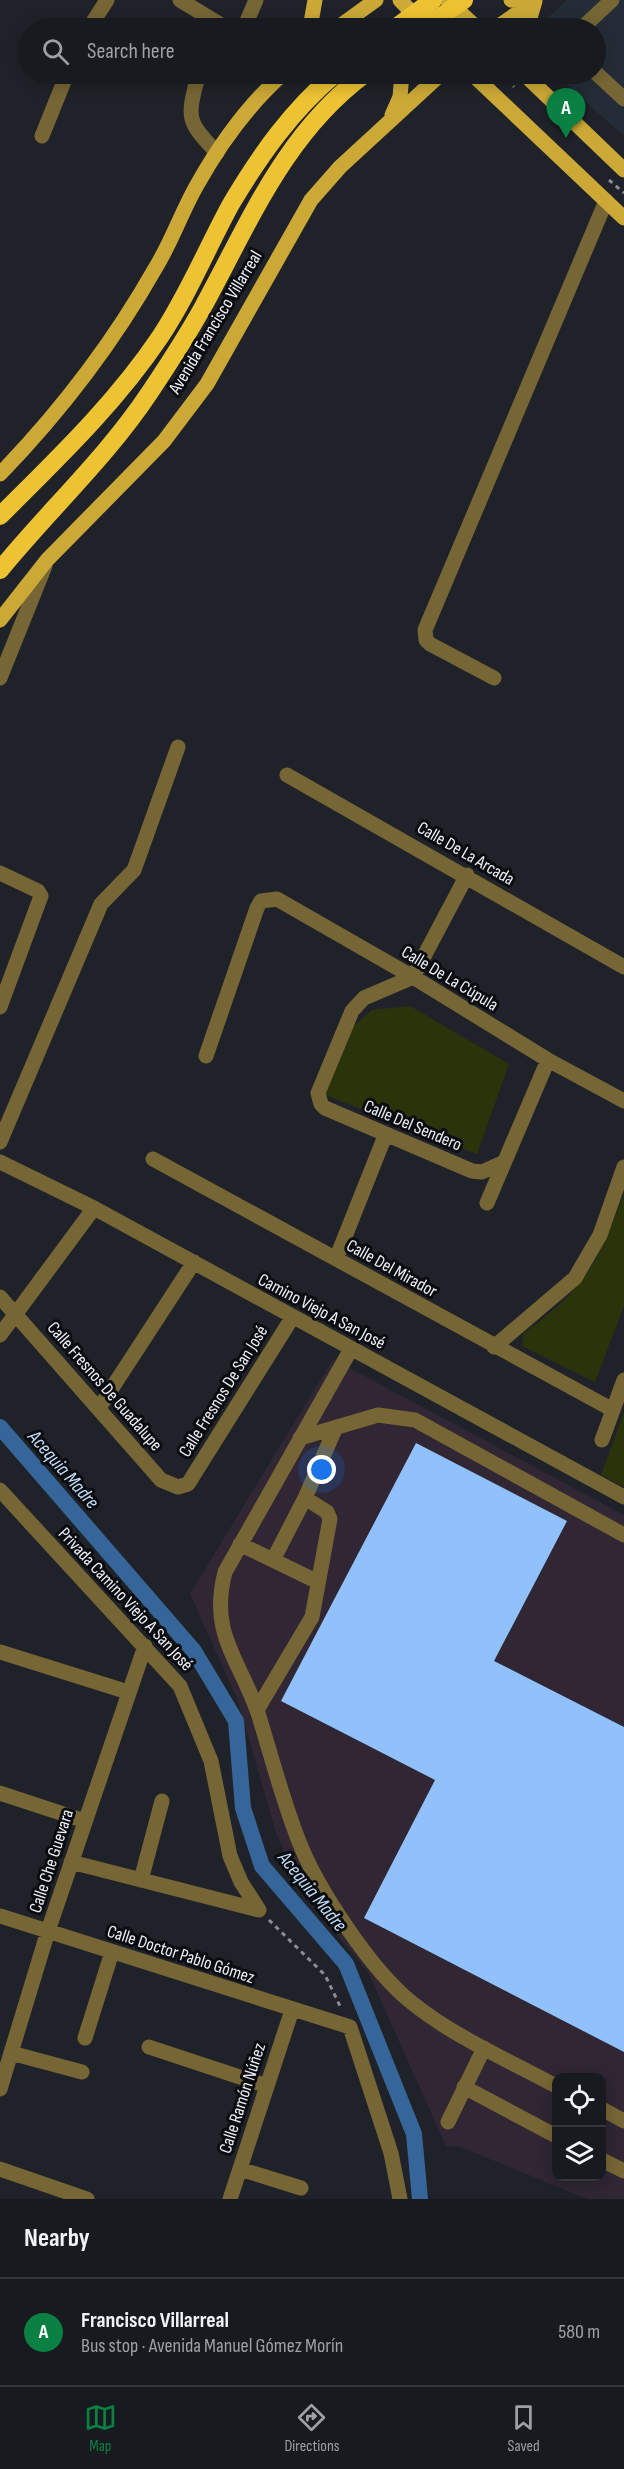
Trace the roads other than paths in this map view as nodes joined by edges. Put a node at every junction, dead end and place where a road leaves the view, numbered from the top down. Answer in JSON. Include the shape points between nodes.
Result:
{"nodes":[{"id":1,"x":107,"y":0,"type":"edge"},
{"id":2,"x":180,"y":0,"type":"edge"},
{"id":3,"x":256,"y":0,"type":"edge"},
{"id":4,"x":315,"y":0,"type":"edge"},
{"id":5,"x":376,"y":0,"type":"edge"},
{"id":6,"x":400,"y":0,"type":"edge"},
{"id":7,"x":433,"y":0,"type":"edge"},
{"id":8,"x":447,"y":0,"type":"edge"},
{"id":9,"x":464,"y":0,"type":"edge"},
{"id":10,"x":511,"y":0,"type":"edge"},
{"id":11,"x":535,"y":0,"type":"edge"},
{"id":12,"x":613,"y":0,"type":"edge"},
{"id":13,"x":624,"y":5,"type":"edge"},
{"id":14,"x":95,"y":18,"type":"edge"},
{"id":15,"x":210,"y":18,"type":"edge"},
{"id":16,"x":248,"y":18,"type":"edge"},
{"id":17,"x":312,"y":18,"type":"edge"},
{"id":18,"x":351,"y":18,"type":"edge"},
{"id":19,"x":416,"y":18,"type":"edge"},
{"id":20,"x":425,"y":18,"type":"edge"},
{"id":21,"x":432,"y":18,"type":"edge"},
{"id":22,"x":466,"y":18,"type":"edge"},
{"id":23,"x":510,"y":18,"type":"edge"},
{"id":24,"x":529,"y":18,"type":"edge"},
{"id":25,"x":593,"y":18,"type":"edge"},
{"id":26,"x":606,"y":82,"type":"edge"},
{"id":27,"x":63,"y":84,"type":"edge"},
{"id":28,"x":196,"y":84,"type":"edge"},
{"id":29,"x":271,"y":84,"type":"edge"},
{"id":30,"x":324,"y":84,"type":"edge"},
{"id":31,"x":353,"y":84,"type":"edge"},
{"id":32,"x":401,"y":84,"type":"edge"},
{"id":33,"x":430,"y":84,"type":"edge"},
{"id":34,"x":483,"y":84,"type":"edge"},
{"id":35,"x":539,"y":84,"type":"edge"},
{"id":36,"x":624,"y":99,"type":"edge"},
{"id":37,"x":389,"y":120,"type":"junction"},
{"id":38,"x":42,"y":136,"type":"dead end"},
{"id":39,"x":217,"y":153,"type":"junction"},
{"id":40,"x":624,"y":170,"type":"edge"},
{"id":41,"x":606,"y":201,"type":"junction"},
{"id":42,"x":624,"y":218,"type":"edge"},
{"id":43,"x":0,"y":474,"type":"edge"},
{"id":44,"x":0,"y":516,"type":"edge"},
{"id":45,"x":47,"y":560,"type":"junction"},
{"id":46,"x":0,"y":570,"type":"edge"},
{"id":47,"x":0,"y":620,"type":"edge"},
{"id":48,"x":0,"y":678,"type":"edge"},
{"id":49,"x":494,"y":678,"type":"dead end"},
{"id":50,"x":178,"y":747,"type":"dead end"},
{"id":51,"x":288,"y":775,"type":"dead end"},
{"id":52,"x":0,"y":873,"type":"edge"},
{"id":53,"x":467,"y":876,"type":"junction"},
{"id":54,"x":624,"y":967,"type":"edge"},
{"id":55,"x":413,"y":977,"type":"junction"},
{"id":56,"x":0,"y":1007,"type":"edge"},
{"id":57,"x":206,"y":1056,"type":"dead end"},
{"id":58,"x":548,"y":1060,"type":"junction"},
{"id":59,"x":624,"y":1101,"type":"edge"},
{"id":60,"x":385,"y":1136,"type":"junction"},
{"id":61,"x":0,"y":1142,"type":"edge"},
{"id":62,"x":153,"y":1159,"type":"dead end"},
{"id":63,"x":0,"y":1162,"type":"edge"},
{"id":64,"x":502,"y":1163,"type":"junction"},
{"id":65,"x":624,"y":1167,"type":"edge"},
{"id":66,"x":487,"y":1203,"type":"dead end"},
{"id":67,"x":93,"y":1208,"type":"junction"},
{"id":68,"x":336,"y":1259,"type":"junction"},
{"id":69,"x":194,"y":1262,"type":"junction"},
{"id":70,"x":0,"y":1297,"type":"edge"},
{"id":71,"x":16,"y":1315,"type":"junction"},
{"id":72,"x":292,"y":1318,"type":"junction"},
{"id":73,"x":0,"y":1335,"type":"edge"},
{"id":74,"x":494,"y":1347,"type":"junction"},
{"id":75,"x":351,"y":1349,"type":"junction"},
{"id":76,"x":624,"y":1380,"type":"edge"},
{"id":77,"x":99,"y":1408,"type":"junction"},
{"id":78,"x":613,"y":1410,"type":"junction"},
{"id":79,"x":336,"y":1427,"type":"junction"},
{"id":80,"x":300,"y":1438,"type":"junction"},
{"id":81,"x":602,"y":1440,"type":"dead end"},
{"id":82,"x":188,"y":1484,"type":"joint"},
{"id":83,"x":0,"y":1490,"type":"edge"},
{"id":84,"x":624,"y":1497,"type":"edge"},
{"id":85,"x":305,"y":1498,"type":"junction"},
{"id":86,"x":624,"y":1535,"type":"edge"},
{"id":87,"x":240,"y":1544,"type":"junction"},
{"id":88,"x":273,"y":1560,"type":"junction"},
{"id":89,"x":318,"y":1582,"type":"junction"},
{"id":90,"x":145,"y":1646,"type":"junction"},
{"id":91,"x":0,"y":1652,"type":"edge"},
{"id":92,"x":128,"y":1692,"type":"junction"},
{"id":93,"x":257,"y":1710,"type":"junction"},
{"id":94,"x":0,"y":1793,"type":"edge"},
{"id":95,"x":162,"y":1801,"type":"dead end"},
{"id":96,"x":85,"y":1821,"type":"junction"},
{"id":97,"x":71,"y":1862,"type":"junction"},
{"id":98,"x":141,"y":1880,"type":"junction"},
{"id":99,"x":0,"y":1916,"type":"edge"},
{"id":100,"x":48,"y":1931,"type":"junction"},
{"id":101,"x":112,"y":1952,"type":"junction"},
{"id":102,"x":292,"y":2010,"type":"junction"},
{"id":103,"x":0,"y":2035,"type":"edge"},
{"id":104,"x":85,"y":2038,"type":"dead end"},
{"id":105,"x":13,"y":2046,"type":"junction"},
{"id":106,"x":149,"y":2047,"type":"dead end"},
{"id":107,"x":484,"y":2048,"type":"junction"},
{"id":108,"x":82,"y":2072,"type":"dead end"},
{"id":109,"x":552,"y":2084,"type":"edge"},
{"id":110,"x":267,"y":2086,"type":"junction"},
{"id":111,"x":464,"y":2087,"type":"junction"},
{"id":112,"x":0,"y":2090,"type":"edge"},
{"id":113,"x":606,"y":2111,"type":"edge"},
{"id":114,"x":624,"y":2121,"type":"edge"},
{"id":115,"x":448,"y":2122,"type":"dead end"},
{"id":116,"x":552,"y":2134,"type":"edge"},
{"id":117,"x":606,"y":2162,"type":"edge"},
{"id":118,"x":0,"y":2169,"type":"edge"},
{"id":119,"x":240,"y":2169,"type":"junction"},
{"id":120,"x":624,"y":2171,"type":"edge"},
{"id":121,"x":301,"y":2188,"type":"dead end"},
{"id":122,"x":87,"y":2199,"type":"edge"},
{"id":123,"x":230,"y":2199,"type":"edge"},
{"id":124,"x":400,"y":2199,"type":"edge"}],
"edges":[{"from":1,"to":14,"type":"street"},
{"from":2,"to":15,"type":"street"},
{"from":3,"to":16,"type":"street"},
{"from":4,"to":17,"type":"main road"},
{"from":5,"to":18,"type":"main road"},
{"from":6,"to":19,"type":"main road"},
{"from":7,"to":20,"type":"highway"},
{"from":8,"to":22,"type":"main road"},
{"from":9,"to":21,"type":"highway"},
{"from":10,"to":11,"type":"main road"},
{"from":11,"to":23,"type":"main road"},
{"from":11,"to":24,"type":"main road"},
{"from":12,"to":13,"type":"street"},
{"from":12,"to":25,"type":"street"},
{"from":26,"to":36,"type":"street"},
{"from":27,"to":38,"type":"street"},
{"from":28,"to":39,"type":"street","via":[[189,111],[196,130]]},
{"from":29,"to":39,"type":"main road"},
{"from":30,"to":44,"type":"highway","via":[[271,141],[161,336],[121,390],[81,437]]},
{"from":31,"to":46,"type":"highway","name":"Avenida Francisco Villarreal","via":[[276,169],[202,310],[130,420]]},
{"from":32,"to":37,"type":"main road","via":[[400,97]]},
{"from":33,"to":37,"type":"main road","name":"Avenida Francisco Villarreal"},
{"from":34,"to":41,"type":"main road"},
{"from":35,"to":40,"type":"main road"},
{"from":37,"to":45,"type":"main road","name":"Avenida Francisco Villarreal","via":[[311,200],[207,384],[164,441]]},
{"from":39,"to":43,"type":"main road","via":[[123,322],[87,374]]},
{"from":41,"to":42,"type":"main road"},
{"from":41,"to":49,"type":"street","via":[[425,630],[430,644]]},
{"from":45,"to":47,"type":"main road","name":"Avenida Francisco Villarreal"},
{"from":45,"to":48,"type":"street"},
{"from":50,"to":61,"type":"street","via":[[134,870],[101,904]]},
{"from":51,"to":53,"type":"street","name":"Calle De La Arcada"},
{"from":52,"to":56,"type":"street","via":[[38,891],[41,897]]},
{"from":53,"to":54,"type":"street","name":"Calle De La Arcada"},
{"from":53,"to":55,"type":"street"},
{"from":55,"to":57,"type":"street","name":"Calle De La Cúpula","via":[[285,903],[277,899],[261,901]]},
{"from":55,"to":58,"type":"street","name":"Calle De La Cúpula"},
{"from":55,"to":60,"type":"street","name":"Calle Del Sendero","via":[[364,998],[352,1011],[318,1093],[325,1108]]},
{"from":58,"to":59,"type":"street","name":"Calle De La Cúpula"},
{"from":58,"to":64,"type":"street"},
{"from":60,"to":64,"type":"street","name":"Calle Del Sendero","via":[[472,1171],[482,1172]]},
{"from":60,"to":68,"type":"street"},
{"from":62,"to":68,"type":"street","name":"Calle Del Mirador"},
{"from":63,"to":67,"type":"street","name":"Camino Viejo A San José"},
{"from":64,"to":66,"type":"street"},
{"from":65,"to":74,"type":"street","via":[[600,1235],[575,1278]]},
{"from":67,"to":69,"type":"street","name":"Camino Viejo A San José"},
{"from":67,"to":71,"type":"street"},
{"from":68,"to":74,"type":"street","name":"Calle Del Mirador"},
{"from":69,"to":72,"type":"street","name":"Camino Viejo A San José"},
{"from":69,"to":77,"type":"street"},
{"from":70,"to":71,"type":"street","name":"Calle Fresnos De Guadalupe"},
{"from":71,"to":73,"type":"street"},
{"from":71,"to":77,"type":"street","name":"Calle Fresnos De Guadalupe"},
{"from":72,"to":75,"type":"street","name":"Camino Viejo A San José"},
{"from":72,"to":82,"type":"street","name":"Calle Fresnos De San José"},
{"from":74,"to":78,"type":"street","name":"Calle Del Mirador"},
{"from":75,"to":80,"type":"street"},
{"from":75,"to":84,"type":"street","name":"Camino Viejo A San José"},
{"from":76,"to":78,"type":"street"},
{"from":77,"to":82,"type":"street","name":"Calle Fresnos De Guadalupe","via":[[161,1480],[178,1487]]},
{"from":78,"to":81,"type":"street"},
{"from":79,"to":80,"type":"street"},
{"from":79,"to":85,"type":"street"},
{"from":79,"to":86,"type":"street","via":[[378,1415],[415,1420]]},
{"from":80,"to":87,"type":"street"},
{"from":83,"to":90,"type":"street","name":"Privada Camino Viejo A San José"},
{"from":85,"to":88,"type":"street"},
{"from":85,"to":89,"type":"street","via":[[327,1512],[330,1519]]},
{"from":87,"to":88,"type":"street"},
{"from":87,"to":93,"type":"street","via":[[220,1589],[220,1628]]},
{"from":88,"to":89,"type":"street"},
{"from":89,"to":93,"type":"street","via":[[312,1617]]},
{"from":90,"to":92,"type":"street","name":"Calle Che Guevara"},
{"from":90,"to":98,"type":"street","name":"Privada Camino Viejo A San José","via":[[180,1686],[198,1726],[211,1761],[230,1856],[259,1910]]},
{"from":91,"to":92,"type":"street"},
{"from":92,"to":96,"type":"street","name":"Calle Che Guevara"},
{"from":93,"to":107,"type":"street","via":[[298,1840],[337,1910],[362,1947],[410,2001]]},
{"from":94,"to":96,"type":"street"},
{"from":95,"to":98,"type":"street"},
{"from":96,"to":97,"type":"street","name":"Calle Che Guevara"},
{"from":97,"to":98,"type":"street"},
{"from":97,"to":100,"type":"street","name":"Calle Che Guevara"},
{"from":99,"to":100,"type":"street","name":"Calle Doctor Pablo Gómez"},
{"from":100,"to":101,"type":"street","name":"Calle Doctor Pablo Gómez"},
{"from":100,"to":105,"type":"street","name":"Calle Che Guevara"},
{"from":101,"to":102,"type":"street","name":"Calle Doctor Pablo Gómez"},
{"from":101,"to":104,"type":"street"},
{"from":102,"to":110,"type":"street","name":"Calle Ramón Núñez"},
{"from":102,"to":124,"type":"street","name":"Calle Doctor Pablo Gómez","via":[[350,2027],[391,2153]]},
{"from":103,"to":105,"type":"street"},
{"from":105,"to":108,"type":"street"},
{"from":105,"to":112,"type":"street","name":"Calle Che Guevara"},
{"from":106,"to":110,"type":"street"},
{"from":107,"to":109,"type":"street"},
{"from":107,"to":111,"type":"street"},
{"from":110,"to":119,"type":"street","name":"Calle Ramón Núñez"},
{"from":111,"to":115,"type":"street"},
{"from":111,"to":116,"type":"street"},
{"from":113,"to":114,"type":"street"},
{"from":117,"to":120,"type":"street"},
{"from":118,"to":122,"type":"street"},
{"from":119,"to":121,"type":"street"},
{"from":119,"to":123,"type":"street","name":"Calle Ramón Núñez"}]}
